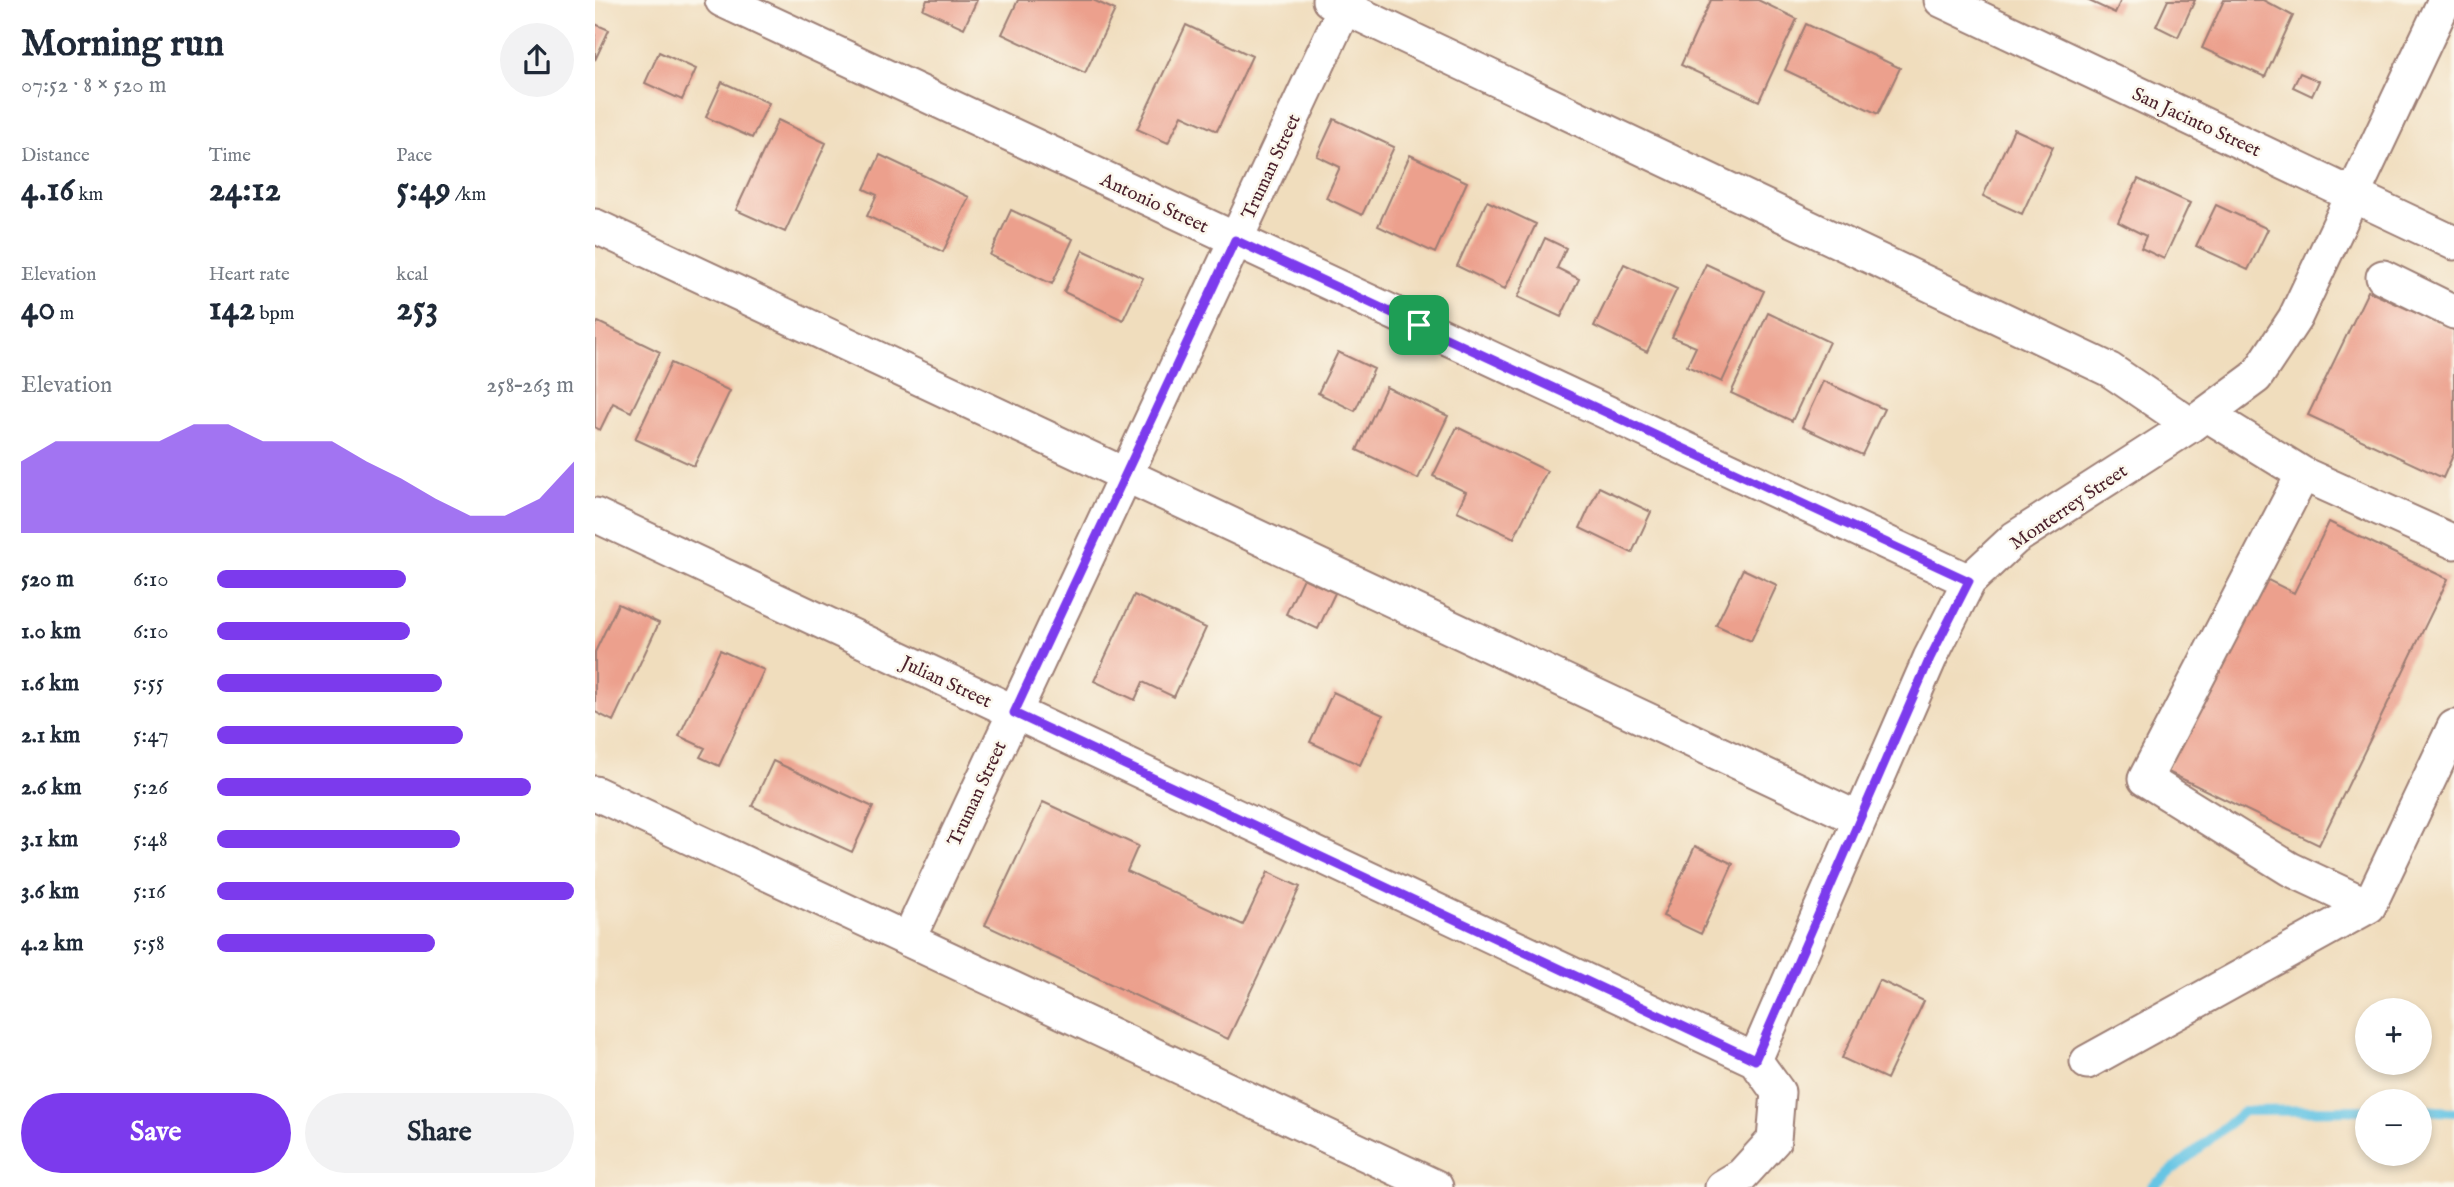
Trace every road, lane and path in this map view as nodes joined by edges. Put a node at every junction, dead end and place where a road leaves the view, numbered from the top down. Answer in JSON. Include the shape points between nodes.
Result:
{"nodes":[{"id":1,"x":722,"y":0,"type":"edge"},
{"id":2,"x":1941,"y":0,"type":"edge"},
{"id":3,"x":2445,"y":0,"type":"edge"},
{"id":4,"x":1340,"y":3,"type":"edge"},
{"id":5,"x":2353,"y":195,"type":"junction"},
{"id":6,"x":595,"y":226,"type":"edge"},
{"id":7,"x":1235,"y":240,"type":"junction"},
{"id":8,"x":2454,"y":243,"type":"edge"},
{"id":9,"x":2383,"y":277,"type":"dead end"},
{"id":10,"x":2454,"y":312,"type":"edge"},
{"id":11,"x":2199,"y":419,"type":"junction"},
{"id":12,"x":2303,"y":474,"type":"junction"},
{"id":13,"x":1125,"y":475,"type":"junction"},
{"id":14,"x":595,"y":515,"type":"edge"},
{"id":15,"x":2452,"y":537,"type":"edge"},
{"id":16,"x":1969,"y":581,"type":"junction"},
{"id":17,"x":1014,"y":713,"type":"junction"},
{"id":18,"x":2454,"y":727,"type":"edge"},
{"id":19,"x":595,"y":793,"type":"edge"},
{"id":20,"x":1859,"y":819,"type":"junction"},
{"id":21,"x":2369,"y":906,"type":"junction"},
{"id":22,"x":908,"y":940,"type":"junction"},
{"id":23,"x":1755,"y":1060,"type":"junction"},
{"id":24,"x":2087,"y":1062,"type":"dead end"},
{"id":25,"x":1436,"y":1187,"type":"edge"},
{"id":26,"x":1723,"y":1187,"type":"edge"}],
"edges":[{"from":1,"to":7,"type":"street","name":"Antonio Street"},
{"from":2,"to":5,"type":"street","name":"San Jacinto Street"},
{"from":3,"to":5,"type":"street","name":"Monterrey Street"},
{"from":4,"to":7,"type":"street","name":"Truman Street"},
{"from":4,"to":11,"type":"street","via":[[2110,370]]},
{"from":5,"to":8,"type":"street","name":"San Jacinto Street"},
{"from":5,"to":11,"type":"street","name":"Monterrey Street","via":[[2295,318],[2256,377]]},
{"from":6,"to":13,"type":"street"},
{"from":7,"to":13,"type":"street","name":"Truman Street"},
{"from":7,"to":16,"type":"street","name":"Antonio Street"},
{"from":9,"to":10,"type":"street"},
{"from":11,"to":12,"type":"street"},
{"from":11,"to":16,"type":"street","name":"Monterrey Street","via":[[2015,538]]},
{"from":12,"to":15,"type":"street"},
{"from":12,"to":21,"type":"street","via":[[2145,779],[2290,869]]},
{"from":13,"to":17,"type":"street","name":"Truman Street"},
{"from":13,"to":20,"type":"street"},
{"from":14,"to":17,"type":"street","name":"Julian Street"},
{"from":16,"to":20,"type":"street","name":"Monterrey Street"},
{"from":17,"to":22,"type":"street","name":"Truman Street"},
{"from":17,"to":23,"type":"street","name":"Julian Street"},
{"from":18,"to":21,"type":"street"},
{"from":19,"to":22,"type":"street"},
{"from":20,"to":23,"type":"street","name":"Monterrey Street"},
{"from":21,"to":24,"type":"street"},
{"from":22,"to":25,"type":"street"},
{"from":23,"to":26,"type":"street","via":[[1778,1092],[1774,1140],[1742,1175]]}]}
